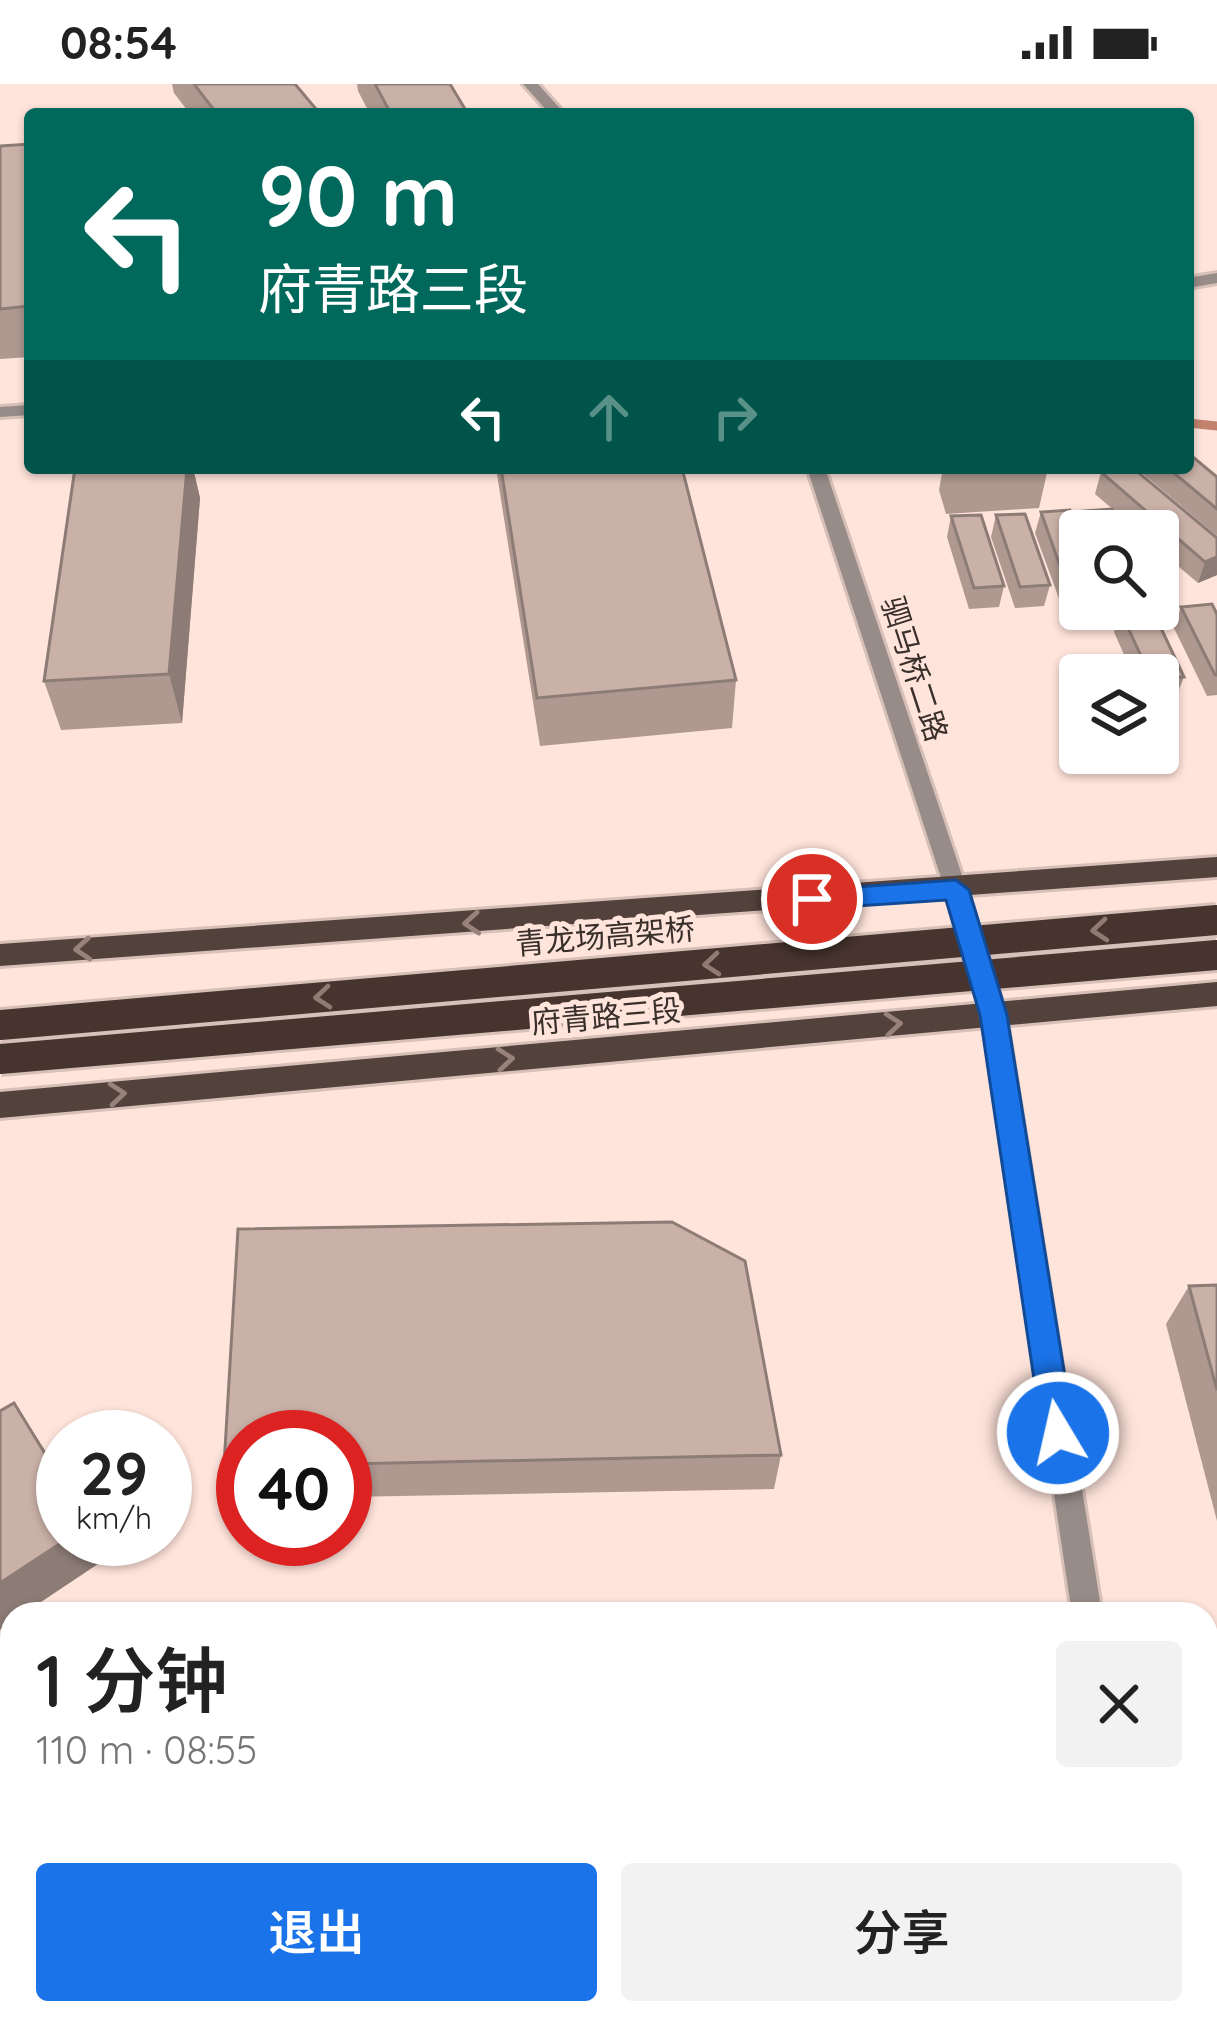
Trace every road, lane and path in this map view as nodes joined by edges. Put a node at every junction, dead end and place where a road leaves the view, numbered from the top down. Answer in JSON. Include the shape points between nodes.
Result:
{"nodes":[{"id":1,"x":530,"y":84,"type":"edge"},
{"id":2,"x":552,"y":108,"type":"edge"},
{"id":3,"x":818,"y":474,"type":"edge"},
{"id":4,"x":1217,"y":867,"type":"edge"},
{"id":5,"x":956,"y":890,"type":"junction"},
{"id":6,"x":1217,"y":920,"type":"edge"},
{"id":7,"x":0,"y":955,"type":"edge"},
{"id":8,"x":1217,"y":955,"type":"edge"},
{"id":9,"x":1217,"y":994,"type":"edge"},
{"id":10,"x":994,"y":1015,"type":"junction"},
{"id":11,"x":0,"y":1024,"type":"edge"},
{"id":12,"x":0,"y":1059,"type":"edge"},
{"id":13,"x":0,"y":1105,"type":"edge"},
{"id":14,"x":1085,"y":1602,"type":"edge"}],
"edges":[{"from":1,"to":2,"type":"street"},
{"from":3,"to":5,"type":"street","name":"驷马桥二路"},
{"from":4,"to":5,"type":"main road"},
{"from":5,"to":7,"type":"main road","one_way":true},
{"from":5,"to":10,"type":"street","name":"驷马桥二路"},
{"from":6,"to":11,"type":"highway","name":"青龙场高架桥","one_way":true,"bridge":true},
{"from":8,"to":12,"type":"highway","bridge":true},
{"from":9,"to":10,"type":"main road","name":"府青路三段"},
{"from":13,"to":10,"type":"main road","name":"府青路三段","one_way":true},
{"from":10,"to":14,"type":"street","name":"驷马桥二路"}]}
